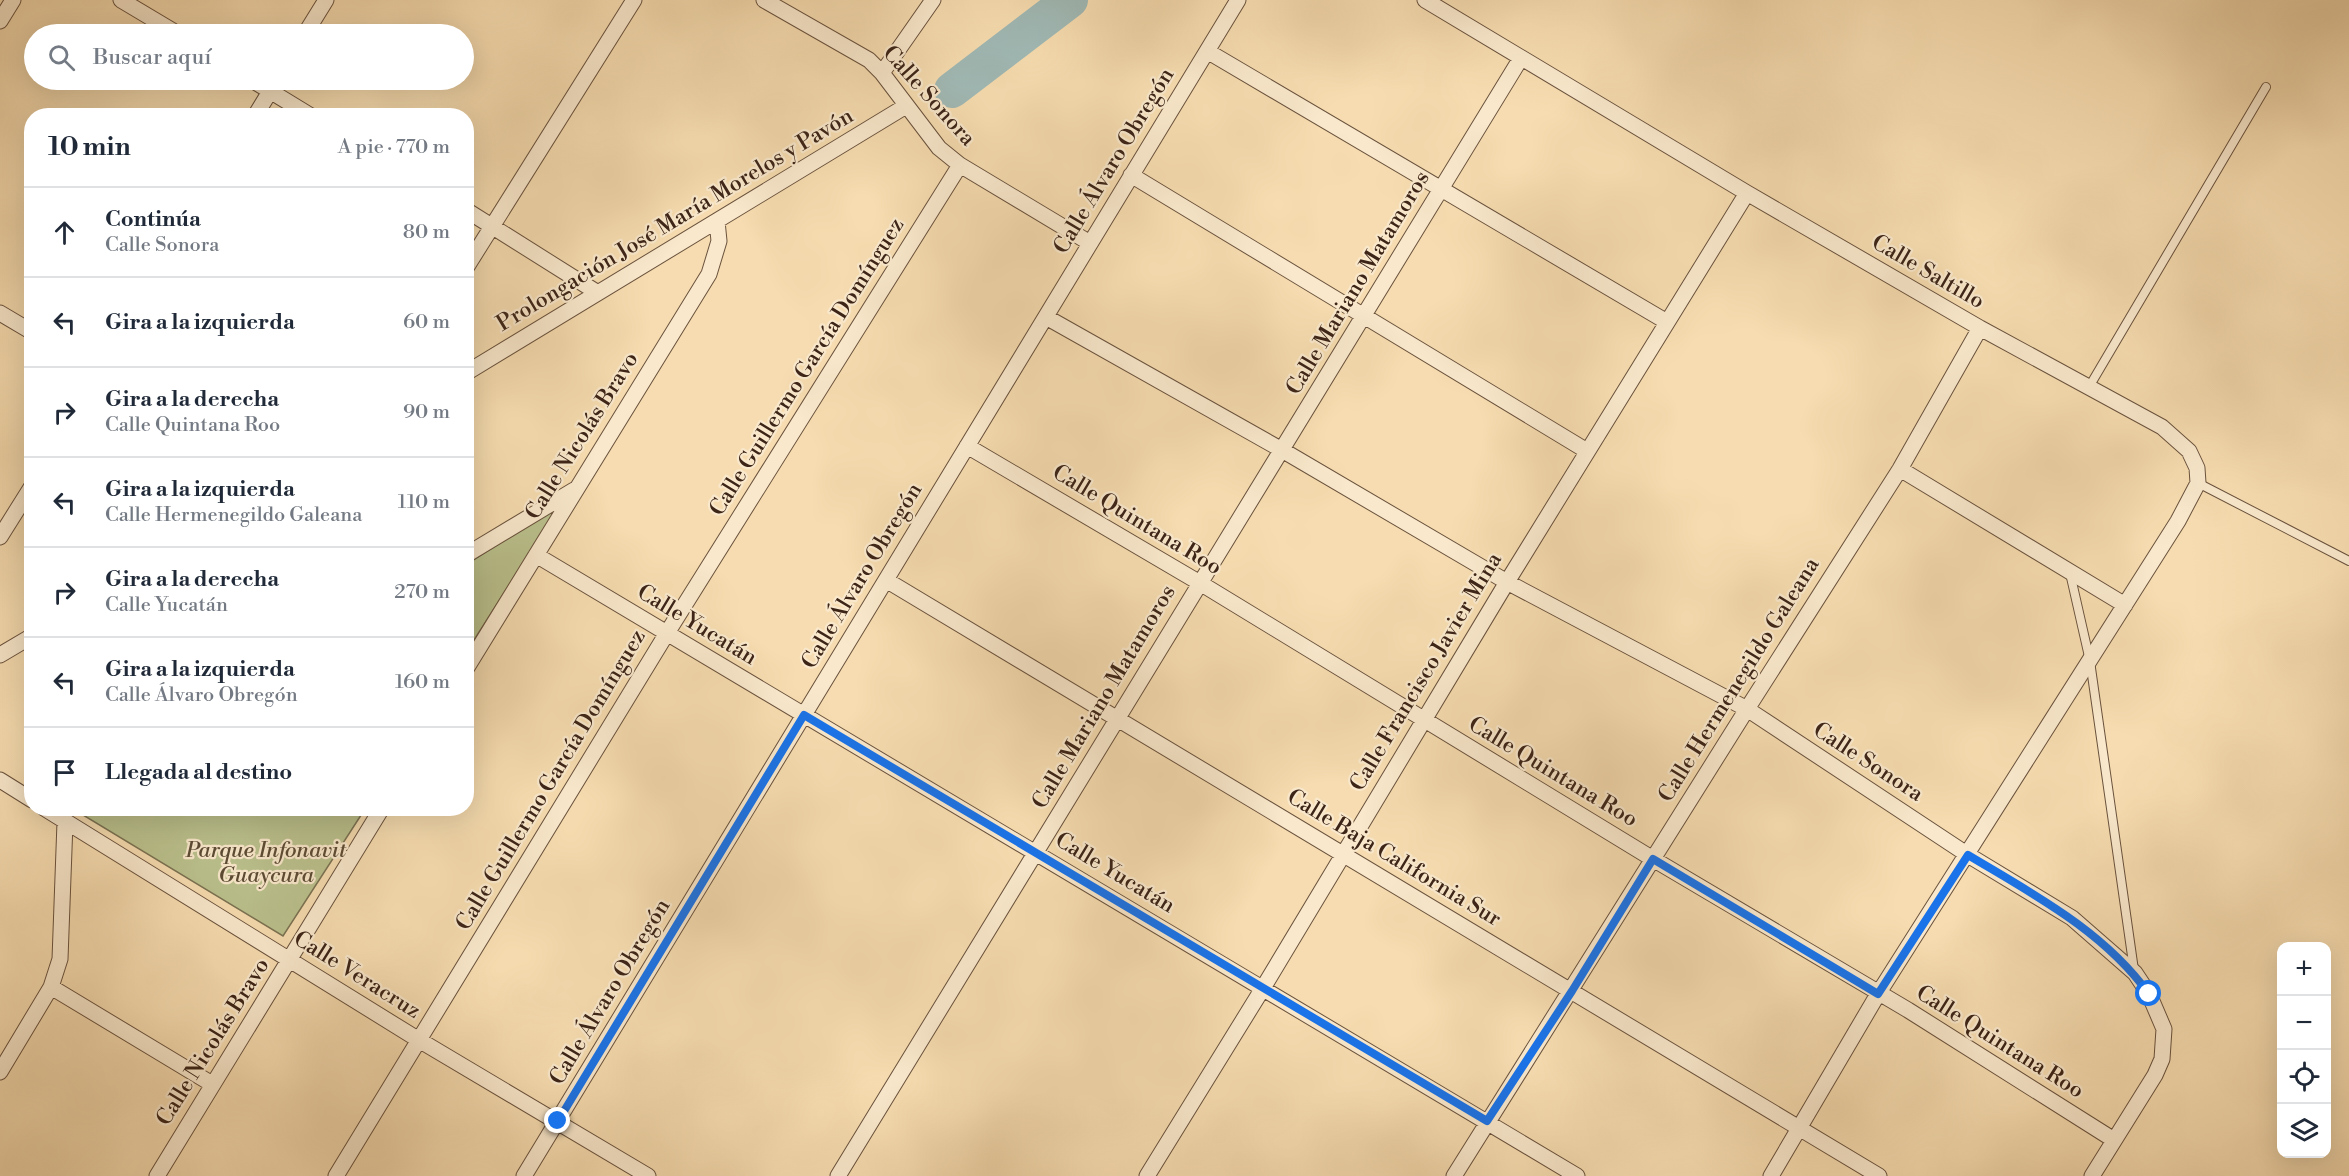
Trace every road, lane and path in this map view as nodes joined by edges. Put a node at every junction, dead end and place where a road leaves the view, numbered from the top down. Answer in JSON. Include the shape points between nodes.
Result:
{"nodes":[{"id":1,"x":12,"y":0,"type":"edge"},
{"id":2,"x":121,"y":0,"type":"edge"},
{"id":3,"x":326,"y":0,"type":"edge"},
{"id":4,"x":634,"y":0,"type":"edge"},
{"id":5,"x":764,"y":0,"type":"edge"},
{"id":6,"x":933,"y":0,"type":"edge"},
{"id":7,"x":1238,"y":0,"type":"edge"},
{"id":8,"x":1425,"y":0,"type":"edge"},
{"id":9,"x":0,"y":21,"type":"edge"},
{"id":10,"x":161,"y":24,"type":"edge"},
{"id":11,"x":311,"y":24,"type":"edge"},
{"id":12,"x":1207,"y":51,"type":"junction"},
{"id":13,"x":1521,"y":58,"type":"junction"},
{"id":14,"x":882,"y":73,"type":"junction"},
{"id":15,"x":2266,"y":87,"type":"dead end"},
{"id":16,"x":270,"y":90,"type":"edge"},
{"id":17,"x":279,"y":90,"type":"edge"},
{"id":18,"x":906,"y":106,"type":"junction"},
{"id":19,"x":260,"y":108,"type":"edge"},
{"id":20,"x":301,"y":108,"type":"edge"},
{"id":21,"x":960,"y":165,"type":"junction"},
{"id":22,"x":1131,"y":175,"type":"junction"},
{"id":23,"x":1441,"y":189,"type":"junction"},
{"id":24,"x":1747,"y":193,"type":"junction"},
{"id":25,"x":474,"y":215,"type":"edge"},
{"id":26,"x":717,"y":221,"type":"junction"},
{"id":27,"x":493,"y":226,"type":"junction"},
{"id":28,"x":1090,"y":243,"type":"junction"},
{"id":29,"x":474,"y":256,"type":"edge"},
{"id":30,"x":598,"y":293,"type":"junction"},
{"id":31,"x":0,"y":313,"type":"edge"},
{"id":32,"x":1364,"y":316,"type":"junction"},
{"id":33,"x":1046,"y":317,"type":"junction"},
{"id":34,"x":1667,"y":322,"type":"junction"},
{"id":35,"x":24,"y":327,"type":"edge"},
{"id":36,"x":1980,"y":328,"type":"junction"},
{"id":37,"x":474,"y":368,"type":"edge"},
{"id":38,"x":2089,"y":387,"type":"junction"},
{"id":39,"x":967,"y":446,"type":"junction"},
{"id":40,"x":1282,"y":450,"type":"junction"},
{"id":41,"x":1587,"y":451,"type":"junction"},
{"id":42,"x":1900,"y":469,"type":"junction"},
{"id":43,"x":2198,"y":483,"type":"junction"},
{"id":44,"x":576,"y":489,"type":"junction"},
{"id":45,"x":24,"y":499,"type":"edge"},
{"id":46,"x":0,"y":537,"type":"edge"},
{"id":47,"x":474,"y":550,"type":"edge"},
{"id":48,"x":536,"y":555,"type":"junction"},
{"id":49,"x":2349,"y":561,"type":"edge"},
{"id":50,"x":2070,"y":572,"type":"junction"},
{"id":51,"x":886,"y":580,"type":"junction"},
{"id":52,"x":1507,"y":582,"type":"junction"},
{"id":53,"x":1200,"y":583,"type":"junction"},
{"id":54,"x":2125,"y":605,"type":"junction"},
{"id":55,"x":667,"y":633,"type":"junction"},
{"id":56,"x":24,"y":641,"type":"edge"},
{"id":57,"x":0,"y":655,"type":"edge"},
{"id":58,"x":474,"y":656,"type":"edge"},
{"id":59,"x":2090,"y":661,"type":"junction"},
{"id":60,"x":1747,"y":709,"type":"junction"},
{"id":61,"x":804,"y":715,"type":"junction"},
{"id":62,"x":1118,"y":719,"type":"junction"},
{"id":63,"x":1424,"y":721,"type":"junction"},
{"id":64,"x":0,"y":780,"type":"edge"},
{"id":65,"x":24,"y":795,"type":"edge"},
{"id":66,"x":57,"y":816,"type":"edge"},
{"id":67,"x":377,"y":816,"type":"edge"},
{"id":68,"x":65,"y":822,"type":"junction"},
{"id":69,"x":1036,"y":853,"type":"junction"},
{"id":70,"x":1343,"y":854,"type":"junction"},
{"id":71,"x":1968,"y":855,"type":"junction"},
{"id":72,"x":1653,"y":859,"type":"junction"},
{"id":73,"x":290,"y":959,"type":"junction"},
{"id":74,"x":2134,"y":974,"type":"junction"},
{"id":75,"x":51,"y":987,"type":"junction"},
{"id":76,"x":1263,"y":988,"type":"junction"},
{"id":77,"x":1572,"y":991,"type":"junction"},
{"id":78,"x":1878,"y":994,"type":"junction"},
{"id":79,"x":419,"y":1040,"type":"junction"},
{"id":80,"x":0,"y":1072,"type":"edge"},
{"id":81,"x":213,"y":1084,"type":"junction"},
{"id":82,"x":558,"y":1121,"type":"junction"},
{"id":83,"x":1487,"y":1121,"type":"junction"},
{"id":84,"x":1799,"y":1129,"type":"junction"},
{"id":85,"x":2114,"y":1140,"type":"junction"},
{"id":86,"x":157,"y":1176,"type":"edge"},
{"id":87,"x":336,"y":1176,"type":"edge"},
{"id":88,"x":525,"y":1176,"type":"edge"},
{"id":89,"x":648,"y":1176,"type":"edge"},
{"id":90,"x":838,"y":1176,"type":"edge"},
{"id":91,"x":1147,"y":1176,"type":"edge"},
{"id":92,"x":1454,"y":1176,"type":"edge"},
{"id":93,"x":1577,"y":1176,"type":"edge"},
{"id":94,"x":1771,"y":1176,"type":"edge"},
{"id":95,"x":1879,"y":1176,"type":"edge"},
{"id":96,"x":2092,"y":1176,"type":"edge"}],
"edges":[{"from":1,"to":9,"type":"street"},
{"from":2,"to":10,"type":"street"},
{"from":3,"to":11,"type":"street"},
{"from":4,"to":27,"type":"street"},
{"from":5,"to":14,"type":"street","name":"Calle Sonora","via":[[869,60]]},
{"from":6,"to":14,"type":"street"},
{"from":7,"to":12,"type":"street","name":"Calle Álvaro Obregón"},
{"from":8,"to":13,"type":"street","name":"Calle Saltillo"},
{"from":12,"to":22,"type":"street","name":"Calle Álvaro Obregón"},
{"from":12,"to":23,"type":"street"},
{"from":13,"to":23,"type":"street","name":"Calle Mariano Matamoros"},
{"from":13,"to":24,"type":"street","name":"Calle Saltillo"},
{"from":14,"to":18,"type":"street","name":"Calle Sonora"},
{"from":15,"to":38,"type":"lane"},
{"from":16,"to":19,"type":"street"},
{"from":17,"to":20,"type":"street"},
{"from":18,"to":21,"type":"street","name":"Calle Sonora","via":[[939,148]]},
{"from":18,"to":26,"type":"street","name":"Prolongación José María Morelos y Pavón"},
{"from":21,"to":28,"type":"street","name":"Calle Sonora"},
{"from":21,"to":55,"type":"street","name":"Calle Guillermo García Domínguez"},
{"from":22,"to":28,"type":"street","name":"Calle Álvaro Obregón"},
{"from":22,"to":32,"type":"street"},
{"from":23,"to":32,"type":"street","name":"Calle Mariano Matamoros"},
{"from":23,"to":34,"type":"street"},
{"from":24,"to":34,"type":"street","name":"Calle Francisco Javier Mina"},
{"from":24,"to":36,"type":"street","name":"Calle Saltillo"},
{"from":25,"to":27,"type":"street"},
{"from":26,"to":30,"type":"street","name":"Prolongación José María Morelos y Pavón"},
{"from":26,"to":44,"type":"street","name":"Calle Nicolás Bravo","via":[[719,242],[709,274]]},
{"from":27,"to":29,"type":"street"},
{"from":27,"to":30,"type":"street"},
{"from":28,"to":33,"type":"street","name":"Calle Álvaro Obregón"},
{"from":30,"to":37,"type":"street","name":"Prolongación José María Morelos y Pavón"},
{"from":31,"to":35,"type":"street"},
{"from":32,"to":40,"type":"street","name":"Calle Mariano Matamoros"},
{"from":32,"to":41,"type":"street"},
{"from":33,"to":39,"type":"street","name":"Calle Álvaro Obregón"},
{"from":33,"to":40,"type":"street","name":"Calle Sonora"},
{"from":34,"to":41,"type":"street","name":"Calle Francisco Javier Mina"},
{"from":36,"to":38,"type":"street","name":"Calle Saltillo"},
{"from":36,"to":42,"type":"street","name":"Calle Hermenegildo Galeana"},
{"from":38,"to":43,"type":"street","name":"Calle Saltillo","via":[[2162,427],[2189,451],[2197,468]]},
{"from":39,"to":51,"type":"street","name":"Calle Álvaro Obregón"},
{"from":39,"to":53,"type":"street","name":"Calle Quintana Roo"},
{"from":40,"to":52,"type":"street","name":"Calle Sonora"},
{"from":40,"to":53,"type":"street","name":"Calle Mariano Matamoros"},
{"from":41,"to":52,"type":"street","name":"Calle Francisco Javier Mina"},
{"from":42,"to":50,"type":"street"},
{"from":42,"to":60,"type":"street","name":"Calle Hermenegildo Galeana"},
{"from":43,"to":49,"type":"lane"},
{"from":43,"to":54,"type":"street"},
{"from":44,"to":47,"type":"street"},
{"from":44,"to":48,"type":"street","name":"Calle Nicolás Bravo"},
{"from":45,"to":46,"type":"street"},
{"from":48,"to":55,"type":"street","name":"Calle Yucatán"},
{"from":48,"to":58,"type":"street","name":"Calle Nicolás Bravo"},
{"from":50,"to":54,"type":"street"},
{"from":50,"to":59,"type":"lane"},
{"from":51,"to":61,"type":"street","name":"Calle Álvaro Obregón"},
{"from":51,"to":62,"type":"street","name":"Calle Baja California Sur"},
{"from":52,"to":60,"type":"street","name":"Calle Sonora"},
{"from":52,"to":63,"type":"street","name":"Calle Francisco Javier Mina"},
{"from":53,"to":62,"type":"street","name":"Calle Mariano Matamoros"},
{"from":53,"to":63,"type":"street","name":"Calle Quintana Roo"},
{"from":54,"to":59,"type":"street"},
{"from":55,"to":61,"type":"street","name":"Calle Yucatán"},
{"from":55,"to":79,"type":"street","name":"Calle Guillermo García Domínguez"},
{"from":56,"to":57,"type":"street"},
{"from":59,"to":71,"type":"street"},
{"from":59,"to":74,"type":"lane"},
{"from":60,"to":71,"type":"street","name":"Calle Sonora"},
{"from":60,"to":72,"type":"street","name":"Calle Hermenegildo Galeana"},
{"from":61,"to":69,"type":"street","name":"Calle Yucatán"},
{"from":61,"to":82,"type":"street","name":"Calle Álvaro Obregón"},
{"from":62,"to":69,"type":"street","name":"Calle Mariano Matamoros"},
{"from":62,"to":70,"type":"street","name":"Calle Baja California Sur"},
{"from":63,"to":70,"type":"street","name":"Calle Francisco Javier Mina"},
{"from":63,"to":72,"type":"street","name":"Calle Quintana Roo"},
{"from":64,"to":65,"type":"street"},
{"from":66,"to":68,"type":"street","name":"Calle Veracruz"},
{"from":67,"to":73,"type":"street","name":"Calle Nicolás Bravo"},
{"from":68,"to":73,"type":"street","name":"Calle Veracruz"},
{"from":68,"to":75,"type":"street","via":[[60,959]]},
{"from":69,"to":76,"type":"street","name":"Calle Yucatán"},
{"from":69,"to":90,"type":"street","name":"Calle Mariano Matamoros"},
{"from":70,"to":76,"type":"street","name":"Calle Francisco Javier Mina"},
{"from":70,"to":77,"type":"street","name":"Calle Baja California Sur"},
{"from":71,"to":74,"type":"street","name":"Calle Sonora","via":[[2072,918]]},
{"from":71,"to":78,"type":"street"},
{"from":72,"to":77,"type":"street","name":"Calle Hermenegildo Galeana"},
{"from":72,"to":78,"type":"street","name":"Calle Quintana Roo"},
{"from":73,"to":79,"type":"street","name":"Calle Veracruz"},
{"from":73,"to":81,"type":"street","name":"Calle Nicolás Bravo"},
{"from":74,"to":85,"type":"street","name":"Calle Sonora","via":[[2149,994],[2164,1029],[2162,1059]]},
{"from":75,"to":80,"type":"street"},
{"from":75,"to":81,"type":"street"},
{"from":76,"to":83,"type":"street","name":"Calle Yucatán"},
{"from":76,"to":91,"type":"street","name":"Calle Francisco Javier Mina"},
{"from":77,"to":83,"type":"street","name":"Calle Hermenegildo Galeana"},
{"from":77,"to":84,"type":"street","name":"Calle Baja California Sur"},
{"from":78,"to":84,"type":"street"},
{"from":78,"to":85,"type":"street","name":"Calle Quintana Roo"},
{"from":79,"to":82,"type":"street","name":"Calle Veracruz"},
{"from":79,"to":87,"type":"street","name":"Calle Guillermo García Domínguez"},
{"from":81,"to":86,"type":"street","name":"Calle Nicolás Bravo"},
{"from":82,"to":88,"type":"street","name":"Calle Álvaro Obregón"},
{"from":82,"to":89,"type":"street","name":"Calle Veracruz"},
{"from":83,"to":92,"type":"street","name":"Calle Hermenegildo Galeana"},
{"from":83,"to":93,"type":"street","name":"Calle Yucatán"},
{"from":84,"to":94,"type":"street"},
{"from":84,"to":95,"type":"street","name":"Calle Baja California Sur"},
{"from":85,"to":96,"type":"street"}]}
